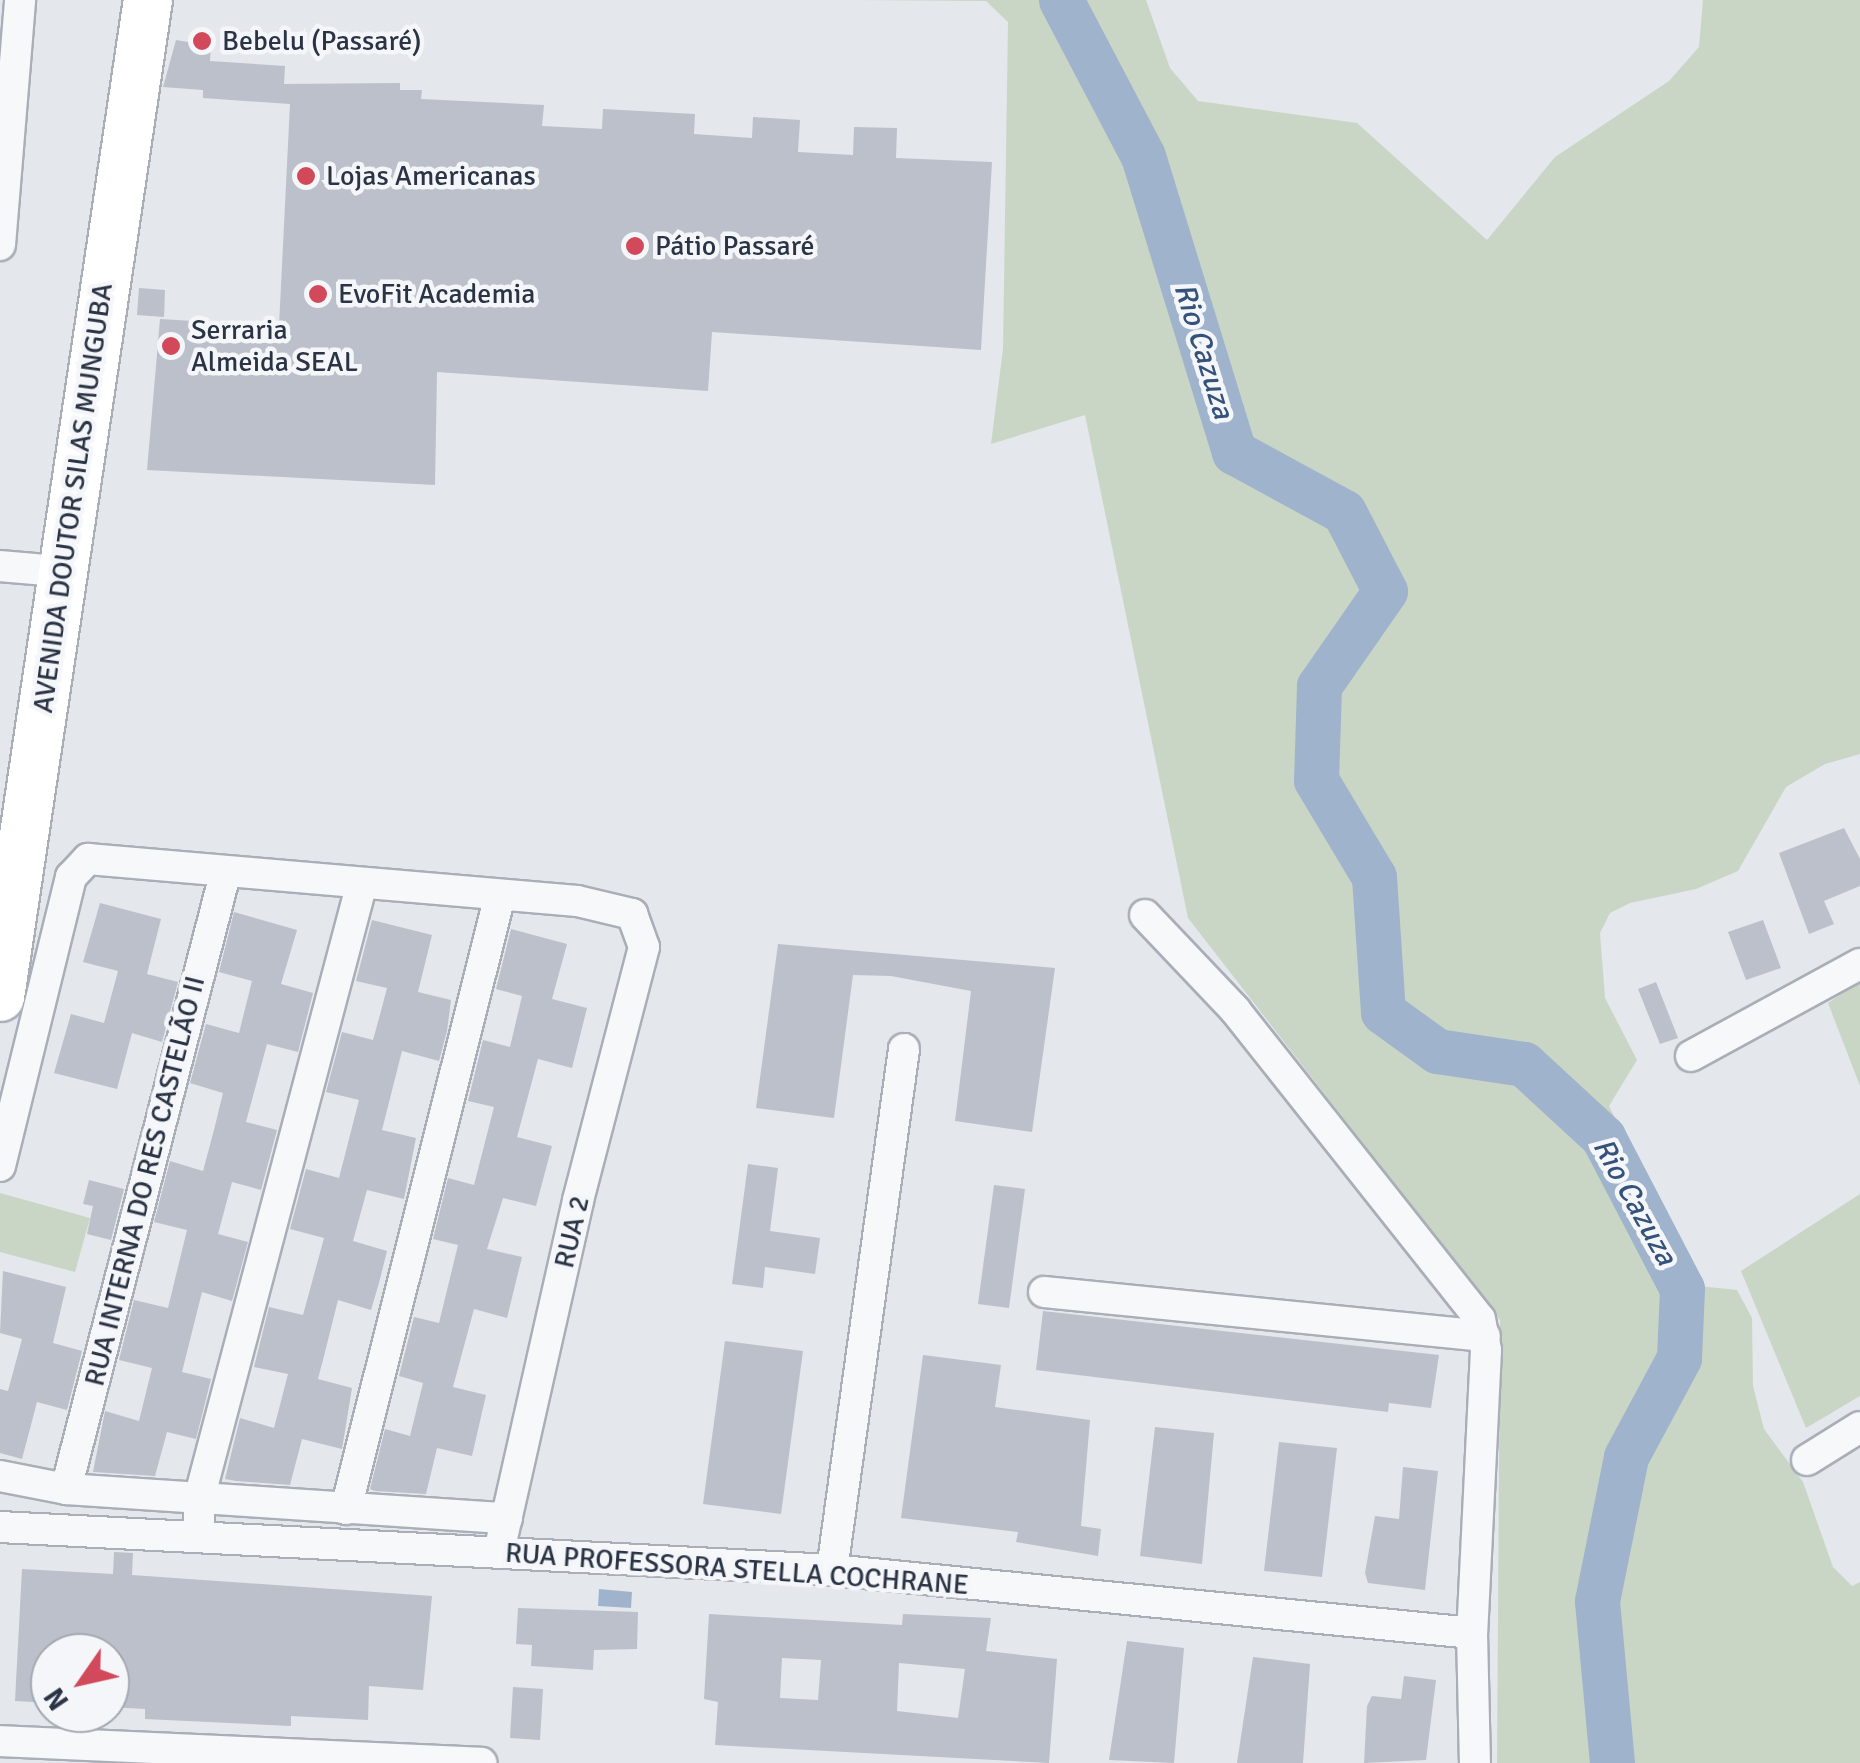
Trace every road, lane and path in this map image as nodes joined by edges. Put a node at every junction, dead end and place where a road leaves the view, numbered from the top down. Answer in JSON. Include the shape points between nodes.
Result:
{"nodes":[{"id":1,"x":20,"y":0,"type":"edge"},
{"id":2,"x":120,"y":0,"type":"edge"},
{"id":3,"x":148,"y":0,"type":"edge"},
{"id":4,"x":0,"y":246,"type":"edge"},
{"id":5,"x":19,"y":567,"type":"edge"},
{"id":6,"x":0,"y":822,"type":"edge"},
{"id":7,"x":225,"y":874,"type":"junction"},
{"id":8,"x":362,"y":883,"type":"junction"},
{"id":9,"x":500,"y":896,"type":"junction"},
{"id":10,"x":1145,"y":916,"type":"dead end"},
{"id":11,"x":1860,"y":964,"type":"edge"},
{"id":12,"x":0,"y":997,"type":"edge"},
{"id":13,"x":904,"y":1049,"type":"dead end"},
{"id":14,"x":1691,"y":1056,"type":"dead end"},
{"id":15,"x":0,"y":1166,"type":"edge"},
{"id":16,"x":1044,"y":1292,"type":"dead end"},
{"id":17,"x":1485,"y":1336,"type":"junction"},
{"id":18,"x":1860,"y":1427,"type":"edge"},
{"id":19,"x":1808,"y":1460,"type":"dead end"},
{"id":20,"x":0,"y":1476,"type":"edge"},
{"id":21,"x":66,"y":1489,"type":"junction"},
{"id":22,"x":199,"y":1499,"type":"junction"},
{"id":23,"x":346,"y":1509,"type":"junction"},
{"id":24,"x":507,"y":1518,"type":"junction"},
{"id":25,"x":0,"y":1527,"type":"edge"},
{"id":26,"x":199,"y":1537,"type":"junction"},
{"id":27,"x":499,"y":1552,"type":"junction"},
{"id":28,"x":832,"y":1570,"type":"junction"},
{"id":29,"x":1472,"y":1633,"type":"junction"},
{"id":30,"x":0,"y":1741,"type":"edge"},
{"id":31,"x":229,"y":1756,"type":"edge"},
{"id":32,"x":354,"y":1759,"type":"edge"},
{"id":33,"x":481,"y":1763,"type":"edge"},
{"id":34,"x":1475,"y":1763,"type":"edge"}],
"edges":[{"from":1,"to":4,"type":"street"},
{"from":2,"to":5,"type":"main road","name":"AVENIDA DOUTOR SILAS MUNGUBA"},
{"from":3,"to":12,"type":"main road","name":"AVENIDA DOUTOR SILAS MUNGUBA"},
{"from":5,"to":6,"type":"main road","name":"AVENIDA DOUTOR SILAS MUNGUBA"},
{"from":7,"to":8,"type":"street"},
{"from":7,"to":15,"type":"street","via":[[105,858],[88,859],[71,876]]},
{"from":7,"to":21,"type":"street","name":"RUA INTERNA DO RES CASTELÃO II"},
{"from":8,"to":9,"type":"street"},
{"from":8,"to":22,"type":"street"},
{"from":9,"to":23,"type":"street"},
{"from":9,"to":24,"type":"street","name":"RUA 2","via":[[618,907],[640,924],[644,947]]},
{"from":10,"to":17,"type":"street","via":[[1235,1010],[1456,1283]]},
{"from":11,"to":14,"type":"street"},
{"from":13,"to":28,"type":"street"},
{"from":16,"to":17,"type":"street"},
{"from":17,"to":29,"type":"street"},
{"from":18,"to":19,"type":"street"},
{"from":20,"to":21,"type":"street"},
{"from":21,"to":22,"type":"street"},
{"from":22,"to":23,"type":"street"},
{"from":22,"to":26,"type":"street"},
{"from":23,"to":24,"type":"street"},
{"from":24,"to":27,"type":"street","name":"RUA 2"},
{"from":25,"to":26,"type":"street","name":"RUA PROFESSORA STELLA COCHRANE"},
{"from":26,"to":27,"type":"street","name":"RUA PROFESSORA STELLA COCHRANE"},
{"from":27,"to":28,"type":"street","name":"RUA PROFESSORA STELLA COCHRANE"},
{"from":28,"to":29,"type":"street","name":"RUA PROFESSORA STELLA COCHRANE"},
{"from":29,"to":34,"type":"street"},
{"from":30,"to":31,"type":"street"},
{"from":31,"to":32,"type":"street"},
{"from":32,"to":33,"type":"street"}]}
